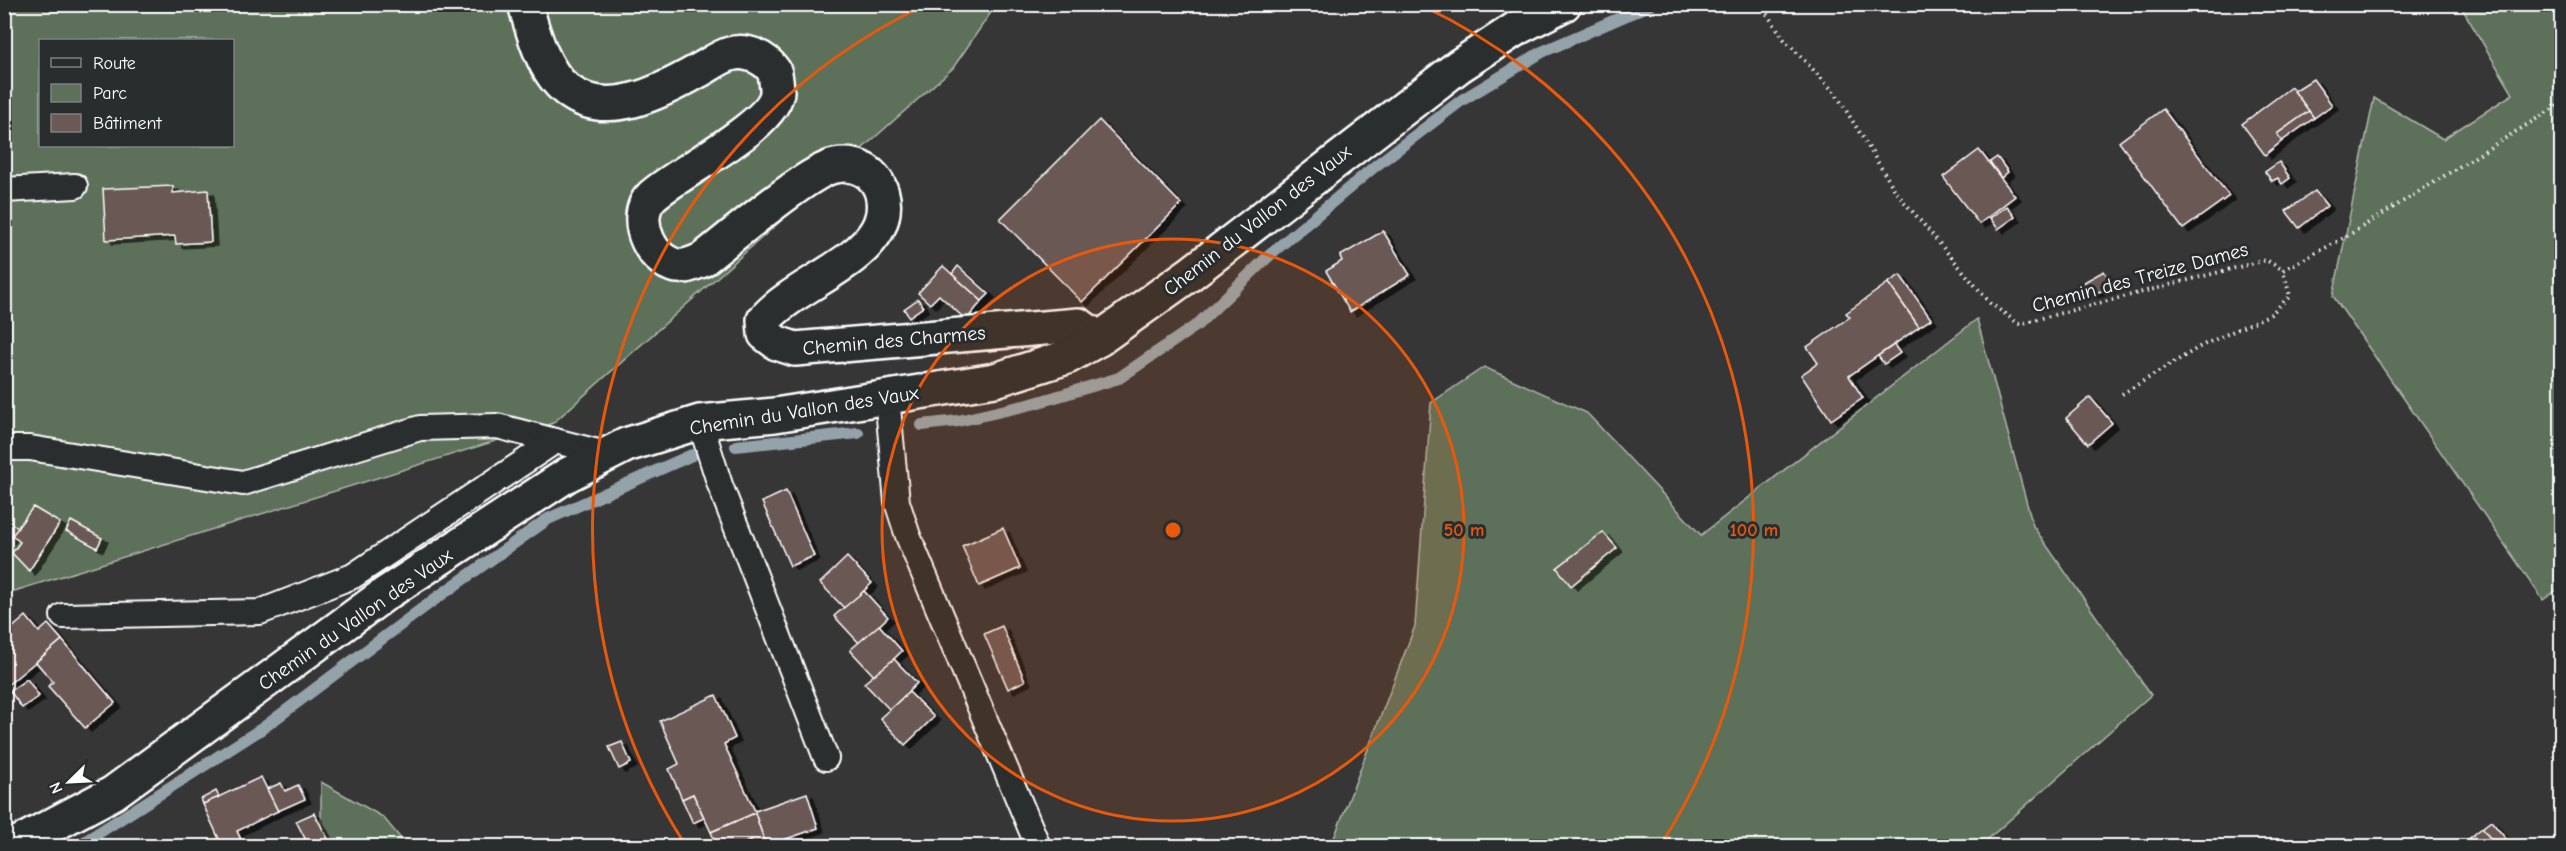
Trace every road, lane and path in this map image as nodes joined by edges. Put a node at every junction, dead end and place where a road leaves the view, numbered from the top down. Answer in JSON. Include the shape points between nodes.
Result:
{"nodes":[{"id":1,"x":525,"y":4,"type":"edge"},
{"id":2,"x":1563,"y":4,"type":"edge"},
{"id":3,"x":1760,"y":4,"type":"edge"},
{"id":4,"x":2562,"y":103,"type":"edge"},
{"id":5,"x":75,"y":186,"type":"dead end"},
{"id":6,"x":4,"y":190,"type":"edge"},
{"id":7,"x":2283,"y":270,"type":"junction"},
{"id":8,"x":1099,"y":339,"type":"junction"},
{"id":9,"x":2122,"y":394,"type":"dead end"},
{"id":10,"x":887,"y":397,"type":"junction"},
{"id":11,"x":700,"y":422,"type":"junction"},
{"id":12,"x":555,"y":441,"type":"junction"},
{"id":13,"x":4,"y":448,"type":"edge"},
{"id":14,"x":606,"y":454,"type":"junction"},
{"id":15,"x":63,"y":615,"type":"dead end"},
{"id":16,"x":826,"y":758,"type":"dead end"},
{"id":17,"x":13,"y":846,"type":"edge"},
{"id":18,"x":1038,"y":846,"type":"edge"}],
"edges":[{"from":1,"to":8,"type":"street","name":"Chemin des Charmes","via":[[549,67],[566,90],[595,104],[642,98],[731,53],[756,55],[774,71],[777,92],[768,111],[749,130],[651,197],[642,216],[644,231],[654,251],[668,262],[684,266],[702,260],[806,181],[833,166],[854,164],[871,173],[882,192],[885,212],[876,232],[852,255],[777,305],[764,320],[765,334],[777,343],[795,349],[1079,326]]},
{"from":2,"to":8,"type":"street","name":"Chemin du Vallon des Vaux","via":[[1459,66],[1190,274]]},
{"from":3,"to":7,"type":"path","name":"Chemin des Treize Dames","via":[[1785,39],[1836,94],[1896,192],[1990,303],[2019,324],[2266,260]]},
{"from":4,"to":7,"type":"path","via":[[2344,238]]},
{"from":5,"to":6,"type":"lane"},
{"from":7,"to":9,"type":"path","via":[[2289,296],[2271,314],[2201,346]]},
{"from":8,"to":10,"type":"street","name":"Chemin du Vallon des Vaux","via":[[1067,357],[995,380]]},
{"from":10,"to":11,"type":"street","name":"Chemin du Vallon des Vaux","via":[[775,415]]},
{"from":10,"to":18,"type":"lane","via":[[897,502],[908,536]]},
{"from":11,"to":14,"type":"street","name":"Chemin du Vallon des Vaux"},
{"from":11,"to":16,"type":"lane","via":[[720,485]]},
{"from":12,"to":13,"type":"lane","via":[[497,426],[420,428],[243,483],[30,448]]},
{"from":12,"to":14,"type":"lane"},
{"from":12,"to":15,"type":"lane","via":[[353,576],[260,612]]},
{"from":14,"to":17,"type":"street","name":"Chemin du Vallon des Vaux","via":[[567,475],[385,594],[113,793]]}]}
